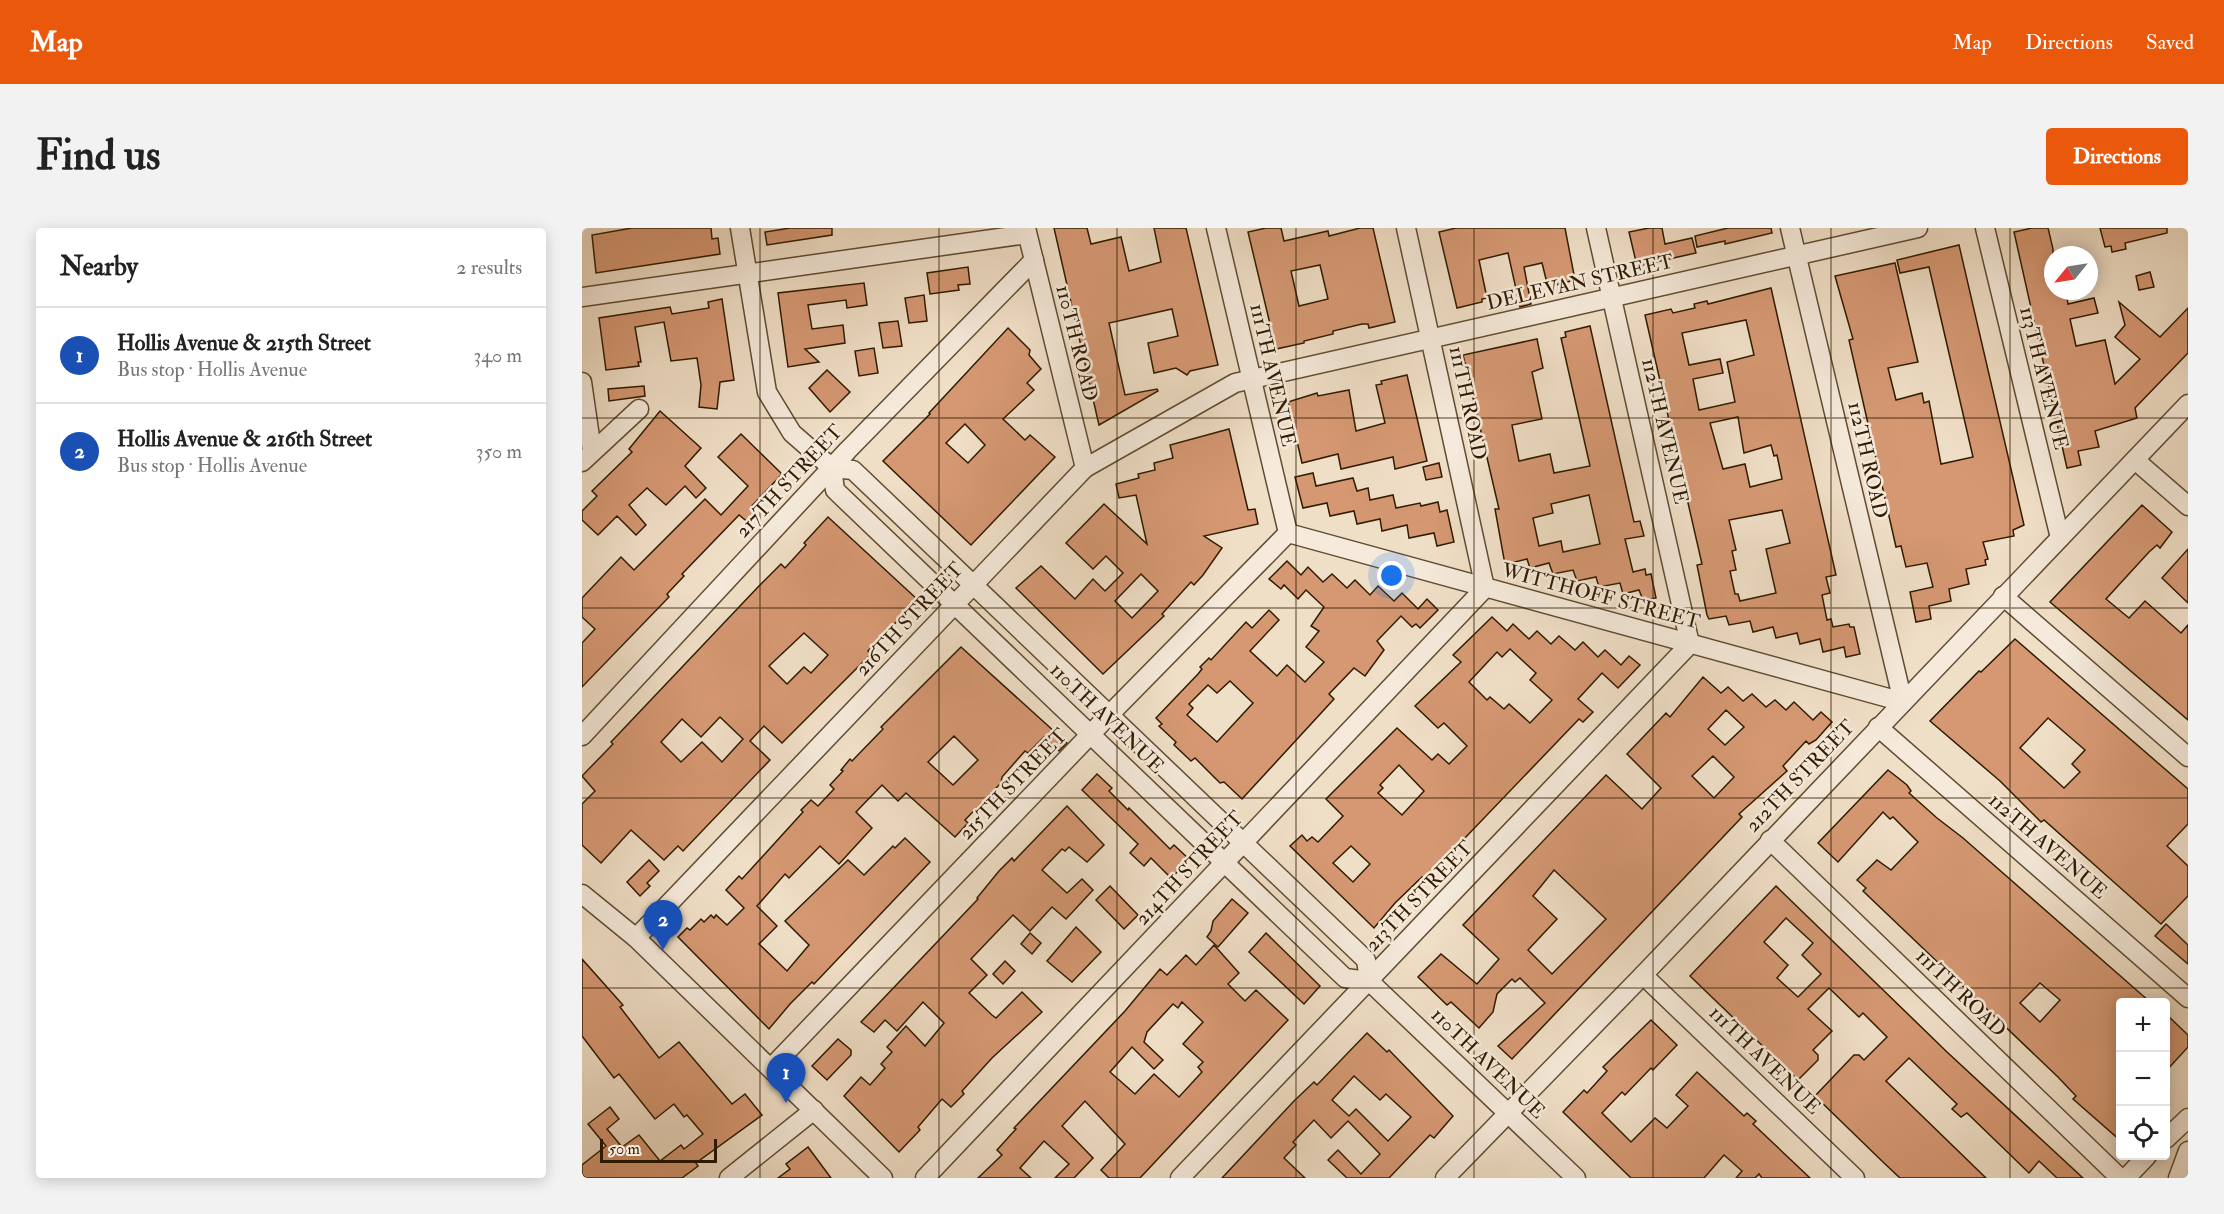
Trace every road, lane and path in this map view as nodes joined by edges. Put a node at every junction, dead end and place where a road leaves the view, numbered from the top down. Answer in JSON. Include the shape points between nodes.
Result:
{"nodes":[{"id":1,"x":740,"y":228,"type":"edge"},
{"id":2,"x":1216,"y":228,"type":"edge"},
{"id":3,"x":1406,"y":228,"type":"edge"},
{"id":4,"x":1596,"y":228,"type":"edge"},
{"id":5,"x":1790,"y":228,"type":"edge"},
{"id":6,"x":1918,"y":228,"type":"edge"},
{"id":7,"x":1985,"y":228,"type":"edge"},
{"id":8,"x":1027,"y":231,"type":"edge"},
{"id":9,"x":1797,"y":256,"type":"junction"},
{"id":10,"x":1034,"y":260,"type":"junction"},
{"id":11,"x":747,"y":273,"type":"junction"},
{"id":12,"x":582,"y":297,"type":"edge"},
{"id":13,"x":1612,"y":298,"type":"junction"},
{"id":14,"x":1431,"y":339,"type":"junction"},
{"id":15,"x":1251,"y":379,"type":"junction"},
{"id":16,"x":582,"y":382,"type":"edge"},
{"id":17,"x":2188,"y":404,"type":"edge"},
{"id":18,"x":639,"y":409,"type":"dead end"},
{"id":19,"x":587,"y":456,"type":"edge"},
{"id":20,"x":2135,"y":460,"type":"junction"},
{"id":21,"x":832,"y":468,"type":"junction"},
{"id":22,"x":1085,"y":468,"type":"junction"},
{"id":23,"x":2188,"y":506,"type":"edge"},
{"id":24,"x":1288,"y":533,"type":"junction"},
{"id":25,"x":2060,"y":538,"type":"junction"},
{"id":26,"x":972,"y":586,"type":"junction"},
{"id":27,"x":1485,"y":588,"type":"junction"},
{"id":28,"x":2003,"y":596,"type":"junction"},
{"id":29,"x":956,"y":604,"type":"junction"},
{"id":30,"x":1690,"y":644,"type":"junction"},
{"id":31,"x":1903,"y":702,"type":"junction"},
{"id":32,"x":1109,"y":715,"type":"junction"},
{"id":33,"x":1878,"y":727,"type":"junction"},
{"id":34,"x":1092,"y":734,"type":"junction"},
{"id":35,"x":582,"y":736,"type":"edge"},
{"id":36,"x":2188,"y":757,"type":"edge"},
{"id":37,"x":1770,"y":840,"type":"junction"},
{"id":38,"x":1244,"y":843,"type":"junction"},
{"id":39,"x":1226,"y":863,"type":"junction"},
{"id":40,"x":582,"y":894,"type":"edge"},
{"id":41,"x":636,"y":938,"type":"junction"},
{"id":42,"x":1643,"y":975,"type":"junction"},
{"id":43,"x":1369,"y":981,"type":"junction"},
{"id":44,"x":2188,"y":999,"type":"edge"},
{"id":45,"x":771,"y":1068,"type":"junction"},
{"id":46,"x":814,"y":1110,"type":"junction"},
{"id":47,"x":1508,"y":1113,"type":"junction"},
{"id":48,"x":2188,"y":1118,"type":"edge"},
{"id":49,"x":2170,"y":1135,"type":"edge"},
{"id":50,"x":2188,"y":1151,"type":"edge"},
{"id":51,"x":2142,"y":1160,"type":"edge"},
{"id":52,"x":729,"y":1178,"type":"edge"},
{"id":53,"x":883,"y":1178,"type":"edge"},
{"id":54,"x":925,"y":1178,"type":"edge"},
{"id":55,"x":1180,"y":1178,"type":"edge"},
{"id":56,"x":1445,"y":1178,"type":"edge"},
{"id":57,"x":1576,"y":1178,"type":"edge"},
{"id":58,"x":1855,"y":1178,"type":"edge"},
{"id":59,"x":2120,"y":1178,"type":"edge"},
{"id":60,"x":2126,"y":1178,"type":"edge"},
{"id":61,"x":2178,"y":1178,"type":"edge"}],
"edges":[{"from":1,"to":11,"type":"street","name":"110TH AVENUE"},
{"from":2,"to":15,"type":"street","name":"111TH AVENUE"},
{"from":3,"to":14,"type":"street","name":"111TH ROAD"},
{"from":4,"to":13,"type":"street","name":"112TH AVENUE"},
{"from":5,"to":9,"type":"street","name":"112TH ROAD"},
{"from":6,"to":9,"type":"street","name":"DELEVAN STREET"},
{"from":7,"to":25,"type":"street","name":"113TH AVENUE"},
{"from":8,"to":10,"type":"street","name":"110TH ROAD"},
{"from":8,"to":11,"type":"street"},
{"from":9,"to":13,"type":"street","name":"DELEVAN STREET"},
{"from":9,"to":31,"type":"street","name":"112TH ROAD"},
{"from":10,"to":21,"type":"street","name":"217TH STREET"},
{"from":10,"to":22,"type":"street","name":"110TH ROAD"},
{"from":11,"to":12,"type":"street"},
{"from":11,"to":21,"type":"street","name":"110TH AVENUE","via":[[767,392],[792,433]]},
{"from":13,"to":14,"type":"street","name":"DELEVAN STREET"},
{"from":13,"to":30,"type":"street","name":"112TH AVENUE"},
{"from":14,"to":15,"type":"street","name":"DELEVAN STREET"},
{"from":14,"to":27,"type":"street","name":"111TH ROAD"},
{"from":15,"to":22,"type":"street","name":"216TH STREET","via":[[1235,383]]},
{"from":15,"to":24,"type":"street","name":"111TH AVENUE"},
{"from":16,"to":19,"type":"street"},
{"from":17,"to":20,"type":"street","name":"212TH STREET"},
{"from":18,"to":19,"type":"street"},
{"from":20,"to":23,"type":"street"},
{"from":20,"to":25,"type":"street","name":"212TH STREET"},
{"from":21,"to":26,"type":"street","name":"110TH AVENUE","via":[[853,470]]},
{"from":21,"to":29,"type":"street","name":"110TH AVENUE","via":[[835,490]]},
{"from":21,"to":35,"type":"street","name":"217TH STREET"},
{"from":22,"to":26,"type":"street","name":"216TH STREET"},
{"from":24,"to":27,"type":"street","name":"WITTHOFF STREET"},
{"from":24,"to":32,"type":"street","name":"215TH STREET"},
{"from":25,"to":28,"type":"street","name":"212TH STREET"},
{"from":26,"to":29,"type":"street","name":"216TH STREET"},
{"from":26,"to":32,"type":"street","name":"110TH AVENUE"},
{"from":27,"to":30,"type":"street","name":"WITTHOFF STREET"},
{"from":27,"to":38,"type":"street","name":"214TH STREET"},
{"from":28,"to":31,"type":"street","name":"212TH STREET"},
{"from":28,"to":36,"type":"street"},
{"from":29,"to":34,"type":"street","name":"110TH AVENUE"},
{"from":29,"to":41,"type":"street","name":"216TH STREET"},
{"from":30,"to":31,"type":"street","name":"WITTHOFF STREET"},
{"from":30,"to":43,"type":"street","name":"213TH STREET"},
{"from":31,"to":33,"type":"street","name":"212TH STREET"},
{"from":32,"to":34,"type":"street","name":"215TH STREET"},
{"from":32,"to":38,"type":"street","name":"110TH AVENUE"},
{"from":33,"to":37,"type":"street","name":"212TH STREET"},
{"from":33,"to":44,"type":"street","name":"112TH AVENUE"},
{"from":34,"to":39,"type":"street","name":"110TH AVENUE"},
{"from":34,"to":45,"type":"street","name":"215TH STREET"},
{"from":37,"to":42,"type":"street","name":"212TH STREET"},
{"from":37,"to":59,"type":"street","name":"111TH ROAD"},
{"from":38,"to":39,"type":"street","name":"214TH STREET"},
{"from":38,"to":43,"type":"street","name":"110TH AVENUE","via":[[1366,960]]},
{"from":39,"to":43,"type":"street","name":"110TH AVENUE","via":[[1345,978]]},
{"from":39,"to":54,"type":"street","name":"214TH STREET"},
{"from":40,"to":41,"type":"street"},
{"from":41,"to":45,"type":"street"},
{"from":42,"to":47,"type":"street","name":"212TH STREET"},
{"from":42,"to":58,"type":"street","name":"111TH AVENUE"},
{"from":43,"to":47,"type":"street","name":"110TH AVENUE"},
{"from":43,"to":55,"type":"street","name":"213TH STREET"},
{"from":45,"to":46,"type":"street"},
{"from":46,"to":52,"type":"street"},
{"from":46,"to":53,"type":"street"},
{"from":47,"to":56,"type":"street","name":"212TH STREET"},
{"from":47,"to":57,"type":"street","name":"110TH AVENUE"},
{"from":48,"to":49,"type":"street"},
{"from":50,"to":61,"type":"street"},
{"from":51,"to":60,"type":"street"}]}
